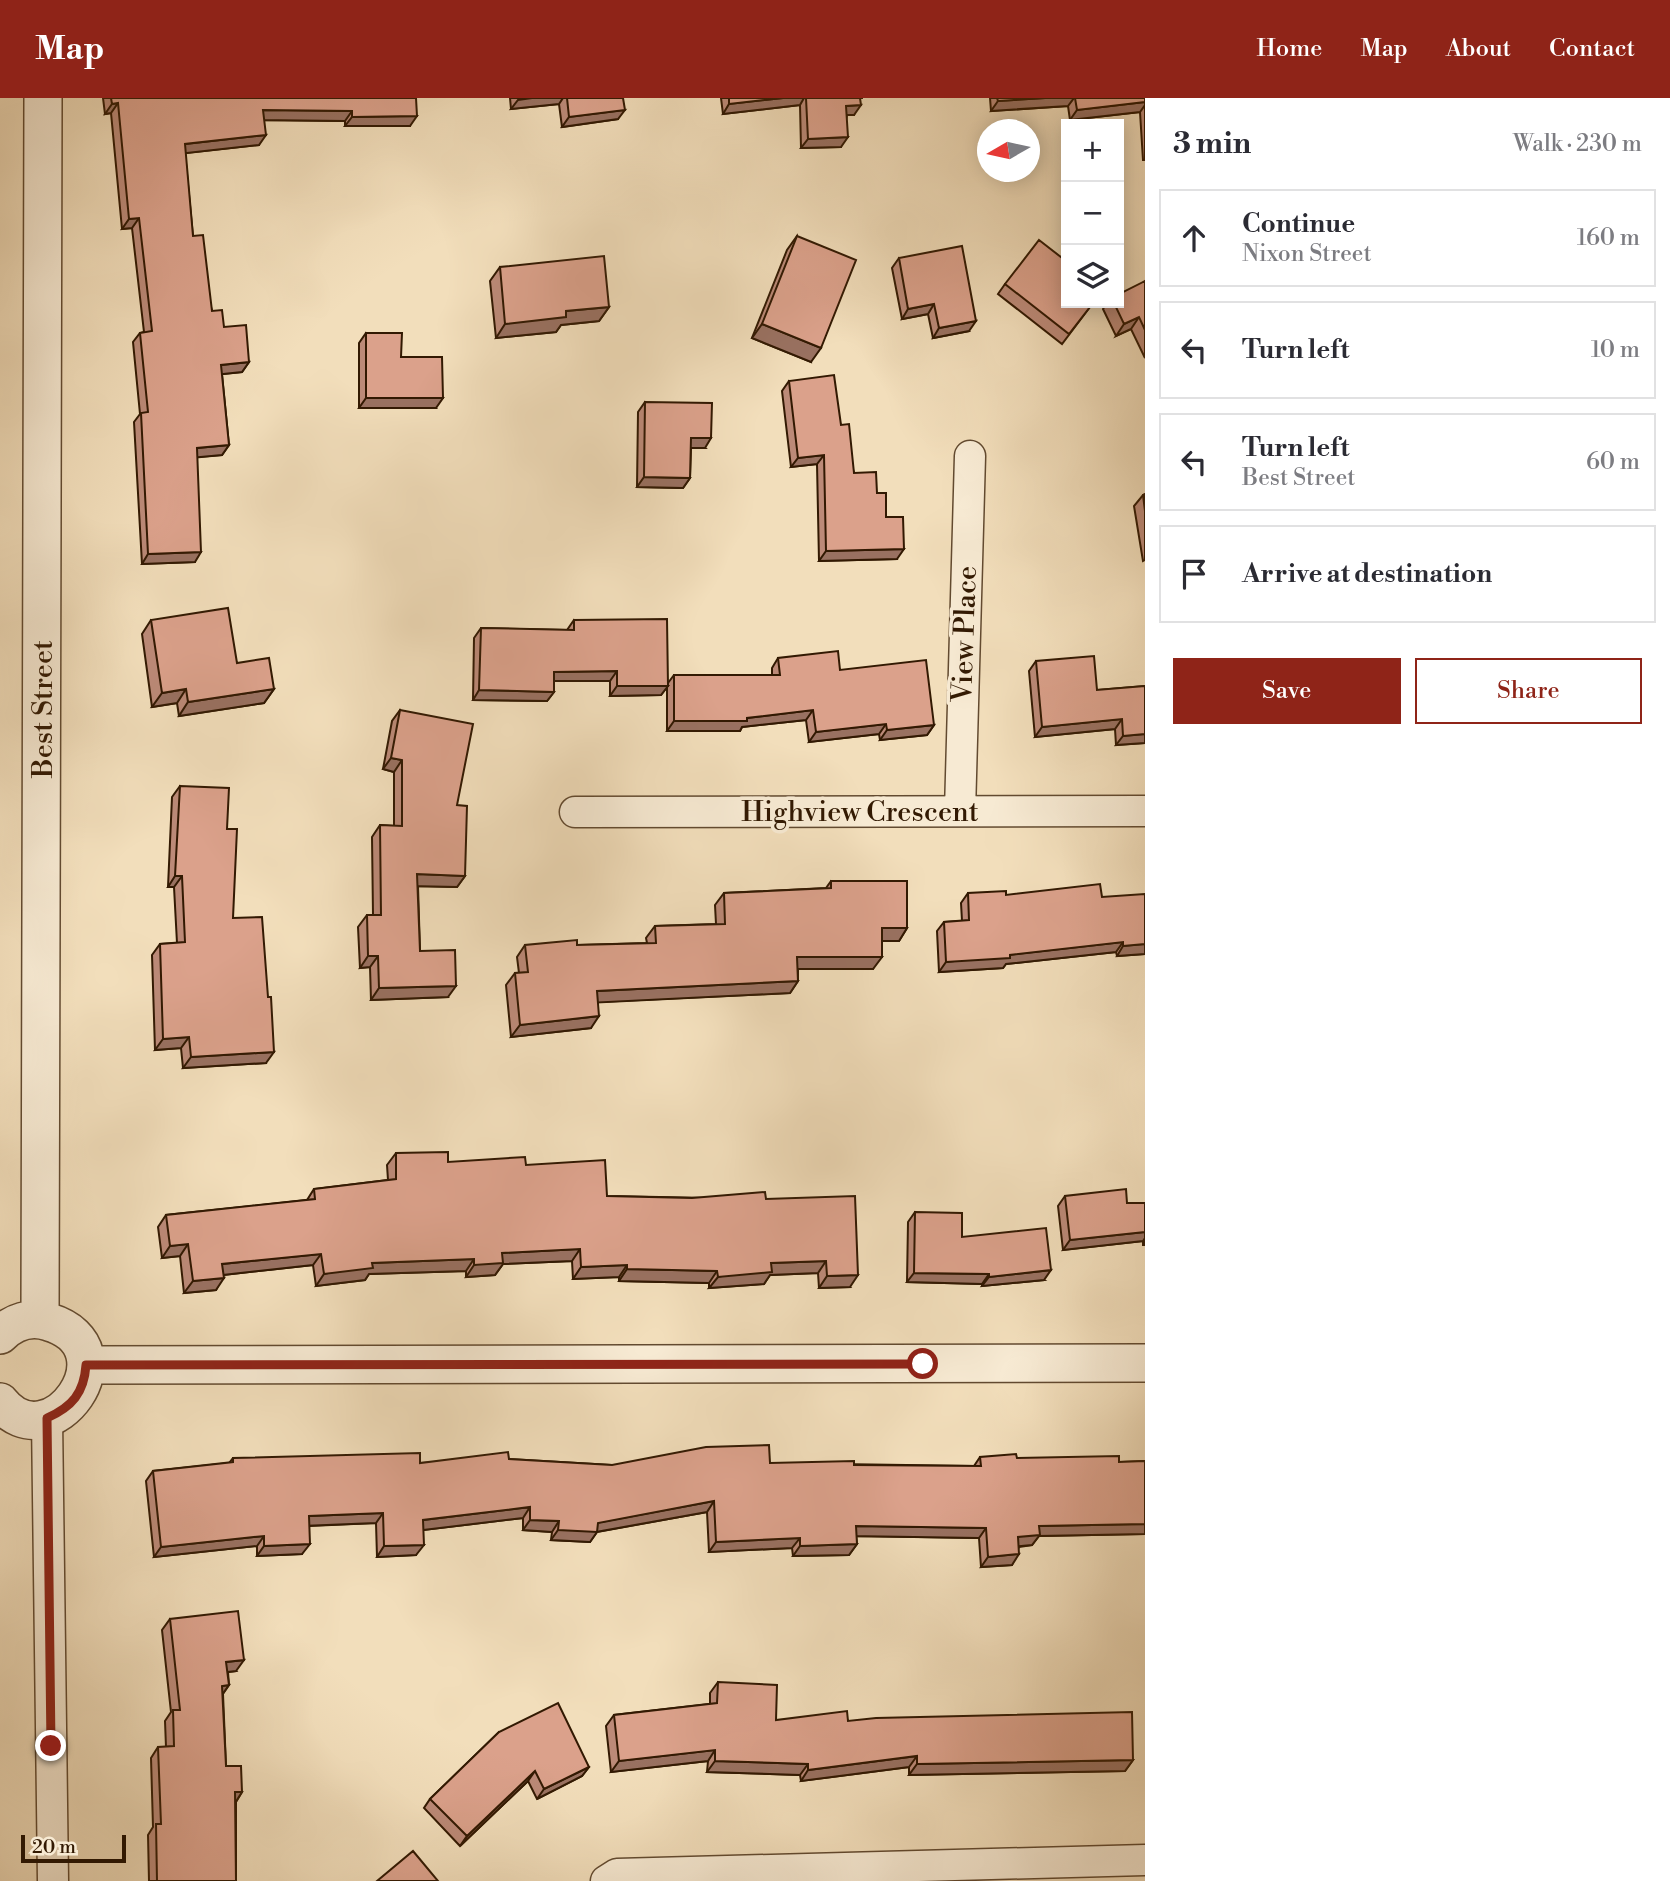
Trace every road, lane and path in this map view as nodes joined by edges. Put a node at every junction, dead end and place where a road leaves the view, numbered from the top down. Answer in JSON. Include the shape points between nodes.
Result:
{"nodes":[{"id":1,"x":43,"y":98,"type":"edge"},
{"id":2,"x":970,"y":456,"type":"dead end"},
{"id":3,"x":960,"y":811,"type":"junction"},
{"id":4,"x":1145,"y":811,"type":"edge"},
{"id":5,"x":575,"y":812,"type":"dead end"},
{"id":6,"x":40,"y":1319,"type":"junction"},
{"id":7,"x":0,"y":1335,"type":"edge"},
{"id":8,"x":1145,"y":1363,"type":"edge"},
{"id":9,"x":86,"y":1365,"type":"junction"},
{"id":10,"x":0,"y":1402,"type":"edge"},
{"id":11,"x":47,"y":1418,"type":"junction"},
{"id":12,"x":1145,"y":1860,"type":"edge"},
{"id":13,"x":53,"y":1881,"type":"edge"},
{"id":14,"x":606,"y":1881,"type":"edge"}],
"edges":[{"from":1,"to":6,"type":"street","name":"Best Street"},
{"from":2,"to":3,"type":"street","name":"View Place"},
{"from":3,"to":4,"type":"street","name":"Highview Crescent"},
{"from":3,"to":5,"type":"street","name":"Highview Crescent"},
{"from":6,"to":7,"type":"street","via":[[23,1321]]},
{"from":6,"to":9,"type":"street","via":[[72,1334]]},
{"from":8,"to":9,"type":"street"},
{"from":9,"to":11,"type":"street","via":[[78,1396]]},
{"from":10,"to":11,"type":"street","via":[[19,1415]]},
{"from":11,"to":13,"type":"street"},
{"from":12,"to":14,"type":"street","via":[[617,1874]]}]}
